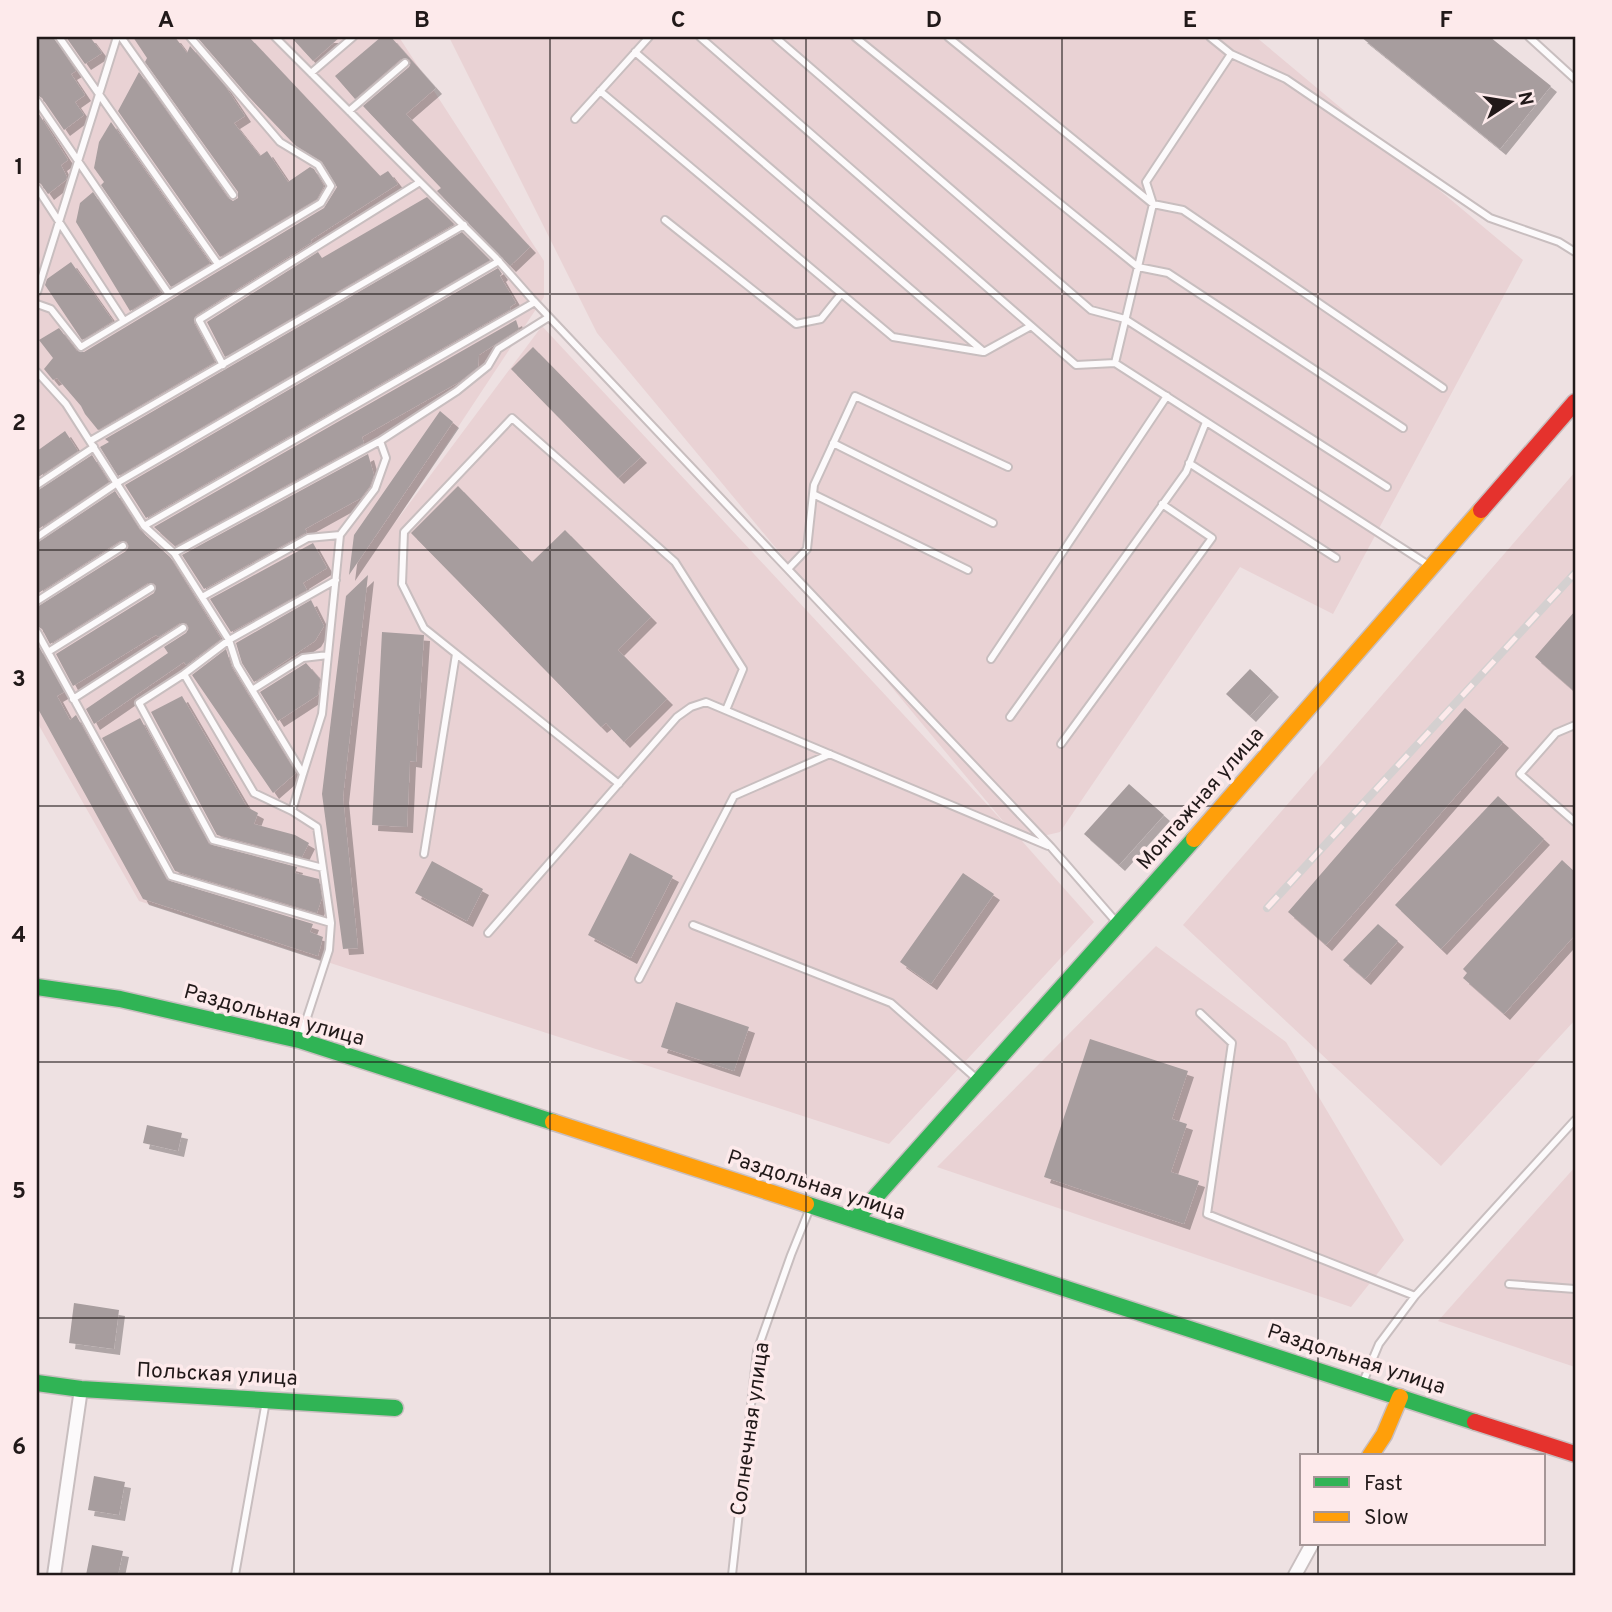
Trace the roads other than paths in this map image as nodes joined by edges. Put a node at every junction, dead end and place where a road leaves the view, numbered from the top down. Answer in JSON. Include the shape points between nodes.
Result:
{"nodes":[{"id":1,"x":59,"y":37,"type":"edge"},
{"id":2,"x":119,"y":37,"type":"edge"},
{"id":3,"x":190,"y":37,"type":"edge"},
{"id":4,"x":275,"y":37,"type":"edge"},
{"id":5,"x":354,"y":37,"type":"edge"},
{"id":6,"x":649,"y":37,"type":"edge"},
{"id":7,"x":699,"y":37,"type":"edge"},
{"id":8,"x":775,"y":37,"type":"edge"},
{"id":9,"x":855,"y":37,"type":"edge"},
{"id":10,"x":948,"y":37,"type":"edge"},
{"id":11,"x":1210,"y":37,"type":"edge"},
{"id":12,"x":1529,"y":37,"type":"edge"},
{"id":13,"x":635,"y":52,"type":"junction"},
{"id":14,"x":1231,"y":54,"type":"junction"},
{"id":15,"x":405,"y":63,"type":"dead end"},
{"id":16,"x":311,"y":72,"type":"junction"},
{"id":17,"x":1575,"y":79,"type":"edge"},
{"id":18,"x":600,"y":91,"type":"junction"},
{"id":19,"x":99,"y":94,"type":"junction"},
{"id":20,"x":37,"y":101,"type":"edge"},
{"id":21,"x":349,"y":111,"type":"junction"},
{"id":22,"x":575,"y":119,"type":"dead end"},
{"id":23,"x":78,"y":160,"type":"junction"},
{"id":24,"x":420,"y":182,"type":"junction"},
{"id":25,"x":37,"y":188,"type":"edge"},
{"id":26,"x":233,"y":195,"type":"dead end"},
{"id":27,"x":1153,"y":205,"type":"junction"},
{"id":28,"x":59,"y":219,"type":"junction"},
{"id":29,"x":665,"y":220,"type":"dead end"},
{"id":30,"x":464,"y":226,"type":"junction"},
{"id":31,"x":1575,"y":252,"type":"edge"},
{"id":32,"x":499,"y":261,"type":"junction"},
{"id":33,"x":218,"y":264,"type":"junction"},
{"id":34,"x":1138,"y":267,"type":"junction"},
{"id":35,"x":37,"y":292,"type":"edge"},
{"id":36,"x":841,"y":293,"type":"junction"},
{"id":37,"x":169,"y":294,"type":"junction"},
{"id":38,"x":535,"y":302,"type":"junction"},
{"id":39,"x":37,"y":304,"type":"edge"},
{"id":40,"x":549,"y":317,"type":"junction"},
{"id":41,"x":1125,"y":319,"type":"junction"},
{"id":42,"x":124,"y":321,"type":"junction"},
{"id":43,"x":1031,"y":326,"type":"junction"},
{"id":44,"x":985,"y":352,"type":"junction"},
{"id":45,"x":1115,"y":363,"type":"junction"},
{"id":46,"x":223,"y":365,"type":"junction"},
{"id":47,"x":37,"y":372,"type":"edge"},
{"id":48,"x":1443,"y":388,"type":"dead end"},
{"id":49,"x":1167,"y":396,"type":"junction"},
{"id":50,"x":1575,"y":402,"type":"edge"},
{"id":51,"x":1206,"y":422,"type":"junction"},
{"id":52,"x":1403,"y":428,"type":"dead end"},
{"id":53,"x":380,"y":441,"type":"junction"},
{"id":54,"x":833,"y":443,"type":"junction"},
{"id":55,"x":92,"y":444,"type":"junction"},
{"id":56,"x":1189,"y":463,"type":"junction"},
{"id":57,"x":1008,"y":467,"type":"dead end"},
{"id":58,"x":117,"y":483,"type":"junction"},
{"id":59,"x":37,"y":485,"type":"edge"},
{"id":60,"x":1387,"y":487,"type":"dead end"},
{"id":61,"x":813,"y":494,"type":"junction"},
{"id":62,"x":1162,"y":504,"type":"junction"},
{"id":63,"x":993,"y":523,"type":"dead end"},
{"id":64,"x":144,"y":526,"type":"junction"},
{"id":65,"x":340,"y":535,"type":"junction"},
{"id":66,"x":37,"y":537,"type":"edge"},
{"id":67,"x":123,"y":546,"type":"dead end"},
{"id":68,"x":174,"y":553,"type":"junction"},
{"id":69,"x":1336,"y":558,"type":"dead end"},
{"id":70,"x":1432,"y":567,"type":"junction"},
{"id":71,"x":788,"y":569,"type":"junction"},
{"id":72,"x":968,"y":570,"type":"dead end"},
{"id":73,"x":335,"y":580,"type":"junction"},
{"id":74,"x":151,"y":588,"type":"dead end"},
{"id":75,"x":202,"y":597,"type":"junction"},
{"id":76,"x":37,"y":601,"type":"edge"},
{"id":77,"x":183,"y":628,"type":"dead end"},
{"id":78,"x":37,"y":632,"type":"edge"},
{"id":79,"x":229,"y":640,"type":"junction"},
{"id":80,"x":48,"y":652,"type":"junction"},
{"id":81,"x":456,"y":654,"type":"junction"},
{"id":82,"x":328,"y":655,"type":"junction"},
{"id":83,"x":991,"y":659,"type":"dead end"},
{"id":84,"x":184,"y":674,"type":"junction"},
{"id":85,"x":252,"y":690,"type":"junction"},
{"id":86,"x":73,"y":698,"type":"junction"},
{"id":87,"x":726,"y":710,"type":"junction"},
{"id":88,"x":1010,"y":717,"type":"dead end"},
{"id":89,"x":1575,"y":725,"type":"edge"},
{"id":90,"x":1061,"y":744,"type":"dead end"},
{"id":91,"x":830,"y":754,"type":"junction"},
{"id":92,"x":303,"y":774,"type":"junction"},
{"id":93,"x":619,"y":784,"type":"junction"},
{"id":94,"x":292,"y":811,"type":"junction"},
{"id":95,"x":1575,"y":822,"type":"edge"},
{"id":96,"x":1051,"y":847,"type":"junction"},
{"id":97,"x":424,"y":854,"type":"dead end"},
{"id":98,"x":323,"y":868,"type":"junction"},
{"id":99,"x":331,"y":923,"type":"junction"},
{"id":100,"x":693,"y":925,"type":"dead end"},
{"id":101,"x":1119,"y":925,"type":"junction"},
{"id":102,"x":488,"y":933,"type":"dead end"},
{"id":103,"x":639,"y":979,"type":"dead end"},
{"id":104,"x":37,"y":986,"type":"edge"},
{"id":105,"x":1200,"y":1013,"type":"dead end"},
{"id":106,"x":299,"y":1040,"type":"junction"},
{"id":107,"x":979,"y":1081,"type":"junction"},
{"id":108,"x":1575,"y":1120,"type":"edge"},
{"id":109,"x":811,"y":1206,"type":"junction"},
{"id":110,"x":855,"y":1220,"type":"junction"},
{"id":111,"x":1509,"y":1284,"type":"dead end"},
{"id":112,"x":1575,"y":1289,"type":"edge"},
{"id":113,"x":1415,"y":1296,"type":"junction"},
{"id":114,"x":37,"y":1383,"type":"edge"},
{"id":115,"x":1363,"y":1384,"type":"junction"},
{"id":116,"x":81,"y":1389,"type":"junction"},
{"id":117,"x":1400,"y":1397,"type":"junction"},
{"id":118,"x":266,"y":1399,"type":"junction"},
{"id":119,"x":395,"y":1408,"type":"dead end"},
{"id":120,"x":1371,"y":1454,"type":"edge"},
{"id":121,"x":1575,"y":1454,"type":"edge"},
{"id":122,"x":1311,"y":1546,"type":"edge"},
{"id":123,"x":54,"y":1575,"type":"edge"},
{"id":124,"x":235,"y":1575,"type":"edge"},
{"id":125,"x":732,"y":1575,"type":"edge"},
{"id":126,"x":1295,"y":1575,"type":"edge"}],
"edges":[{"from":1,"to":19,"type":"lane"},
{"from":2,"to":19,"type":"lane"},
{"from":2,"to":26,"type":"lane"},
{"from":3,"to":33,"type":"lane","via":[[280,142],[318,165],[331,186],[321,203]]},
{"from":4,"to":16,"type":"lane"},
{"from":5,"to":16,"type":"lane"},
{"from":6,"to":13,"type":"lane"},
{"from":7,"to":43,"type":"lane"},
{"from":8,"to":41,"type":"lane","via":[[1091,310]]},
{"from":9,"to":34,"type":"lane"},
{"from":10,"to":27,"type":"lane"},
{"from":11,"to":14,"type":"lane"},
{"from":12,"to":17,"type":"lane"},
{"from":13,"to":18,"type":"lane"},
{"from":13,"to":44,"type":"lane"},
{"from":14,"to":27,"type":"lane","via":[[1146,182]]},
{"from":14,"to":31,"type":"lane","via":[[1286,79],[1490,218]]},
{"from":15,"to":21,"type":"lane"},
{"from":16,"to":21,"type":"lane"},
{"from":18,"to":22,"type":"lane"},
{"from":18,"to":36,"type":"lane"},
{"from":19,"to":23,"type":"lane"},
{"from":19,"to":33,"type":"lane"},
{"from":20,"to":23,"type":"lane"},
{"from":21,"to":24,"type":"lane"},
{"from":23,"to":28,"type":"lane"},
{"from":23,"to":37,"type":"lane"},
{"from":24,"to":30,"type":"lane"},
{"from":24,"to":46,"type":"lane","via":[[199,320]]},
{"from":25,"to":28,"type":"lane"},
{"from":27,"to":34,"type":"lane"},
{"from":27,"to":48,"type":"lane","via":[[1183,210]]},
{"from":28,"to":35,"type":"lane"},
{"from":28,"to":42,"type":"lane"},
{"from":29,"to":36,"type":"lane","via":[[796,324],[821,319]]},
{"from":30,"to":32,"type":"lane"},
{"from":30,"to":46,"type":"lane"},
{"from":32,"to":38,"type":"lane"},
{"from":32,"to":58,"type":"lane"},
{"from":33,"to":37,"type":"lane"},
{"from":34,"to":41,"type":"lane"},
{"from":34,"to":52,"type":"lane","via":[[1168,273]]},
{"from":36,"to":44,"type":"lane","via":[[893,337]]},
{"from":37,"to":42,"type":"lane"},
{"from":38,"to":40,"type":"lane"},
{"from":38,"to":64,"type":"lane"},
{"from":39,"to":42,"type":"lane","via":[[51,309],[81,347]]},
{"from":40,"to":53,"type":"lane","via":[[498,349],[488,366],[457,391]]},
{"from":40,"to":71,"type":"lane"},
{"from":41,"to":45,"type":"lane"},
{"from":41,"to":60,"type":"lane"},
{"from":43,"to":44,"type":"lane"},
{"from":43,"to":45,"type":"lane","via":[[1076,365]]},
{"from":45,"to":49,"type":"lane"},
{"from":46,"to":55,"type":"lane"},
{"from":47,"to":55,"type":"lane","via":[[66,404]]},
{"from":49,"to":51,"type":"lane"},
{"from":49,"to":83,"type":"lane"},
{"from":50,"to":70,"type":"main road","name":"Монтажная улица"},
{"from":51,"to":56,"type":"lane"},
{"from":51,"to":70,"type":"lane"},
{"from":53,"to":65,"type":"lane","via":[[386,458],[375,489]]},
{"from":53,"to":68,"type":"lane"},
{"from":54,"to":57,"type":"lane","via":[[855,396]]},
{"from":54,"to":61,"type":"lane"},
{"from":54,"to":63,"type":"lane"},
{"from":55,"to":58,"type":"lane"},
{"from":55,"to":59,"type":"lane"},
{"from":56,"to":62,"type":"lane"},
{"from":56,"to":69,"type":"lane"},
{"from":58,"to":64,"type":"lane"},
{"from":58,"to":66,"type":"lane"},
{"from":61,"to":71,"type":"lane","via":[[807,549]]},
{"from":61,"to":72,"type":"lane"},
{"from":62,"to":88,"type":"lane"},
{"from":62,"to":90,"type":"lane","via":[[1212,538]]},
{"from":64,"to":68,"type":"lane"},
{"from":65,"to":73,"type":"lane"},
{"from":65,"to":75,"type":"lane","via":[[309,538]]},
{"from":67,"to":76,"type":"lane"},
{"from":68,"to":75,"type":"lane"},
{"from":70,"to":101,"type":"main road","name":"Монтажная улица"},
{"from":71,"to":96,"type":"lane"},
{"from":73,"to":79,"type":"lane"},
{"from":73,"to":82,"type":"lane"},
{"from":74,"to":80,"type":"lane"},
{"from":75,"to":79,"type":"lane"},
{"from":77,"to":86,"type":"lane"},
{"from":78,"to":80,"type":"lane"},
{"from":79,"to":84,"type":"lane"},
{"from":79,"to":85,"type":"lane"},
{"from":80,"to":86,"type":"lane"},
{"from":81,"to":87,"type":"lane","via":[[424,628],[402,584],[404,532],[512,418],[675,562],[743,670]]},
{"from":81,"to":93,"type":"lane"},
{"from":81,"to":97,"type":"lane"},
{"from":82,"to":85,"type":"lane","via":[[303,658]]},
{"from":82,"to":92,"type":"lane","via":[[322,714]]},
{"from":84,"to":94,"type":"lane","via":[[254,793]]},
{"from":84,"to":98,"type":"lane","via":[[139,703],[213,840]]},
{"from":85,"to":92,"type":"lane"},
{"from":86,"to":99,"type":"lane","via":[[171,876]]},
{"from":87,"to":91,"type":"lane"},
{"from":87,"to":93,"type":"lane","via":[[706,702],[691,707]]},
{"from":89,"to":95,"type":"lane","via":[[1556,733],[1520,774]]},
{"from":91,"to":96,"type":"lane"},
{"from":91,"to":103,"type":"lane","via":[[734,796]]},
{"from":92,"to":94,"type":"lane"},
{"from":93,"to":102,"type":"lane"},
{"from":94,"to":98,"type":"lane","via":[[317,827]]},
{"from":96,"to":101,"type":"lane"},
{"from":98,"to":99,"type":"lane"},
{"from":99,"to":106,"type":"lane","via":[[329,950]]},
{"from":100,"to":107,"type":"lane","via":[[891,1003]]},
{"from":101,"to":107,"type":"main road","name":"Монтажная улица"},
{"from":104,"to":106,"type":"main road","name":"Раздольная улица","via":[[120,999]]},
{"from":105,"to":113,"type":"lane","via":[[1232,1043],[1207,1214]]},
{"from":106,"to":109,"type":"main road","name":"Раздольная улица"},
{"from":107,"to":110,"type":"main road","name":"Монтажная улица"},
{"from":108,"to":113,"type":"lane"},
{"from":109,"to":110,"type":"main road","name":"Раздольная улица"},
{"from":109,"to":125,"type":"lane","name":"Солнечная улица","via":[[757,1351]]},
{"from":110,"to":115,"type":"main road","name":"Раздольная улица"},
{"from":111,"to":112,"type":"lane"},
{"from":113,"to":115,"type":"lane","via":[[1379,1344]]},
{"from":114,"to":116,"type":"main road","name":"Польская улица"},
{"from":115,"to":117,"type":"main road","name":"Раздольная улица"},
{"from":116,"to":118,"type":"main road","name":"Польская улица"},
{"from":116,"to":123,"type":"street"},
{"from":117,"to":120,"type":"main road"},
{"from":117,"to":121,"type":"main road","name":"Раздольная улица"},
{"from":118,"to":119,"type":"main road","name":"Польская улица"},
{"from":118,"to":124,"type":"lane"},
{"from":122,"to":126,"type":"street"}]}
